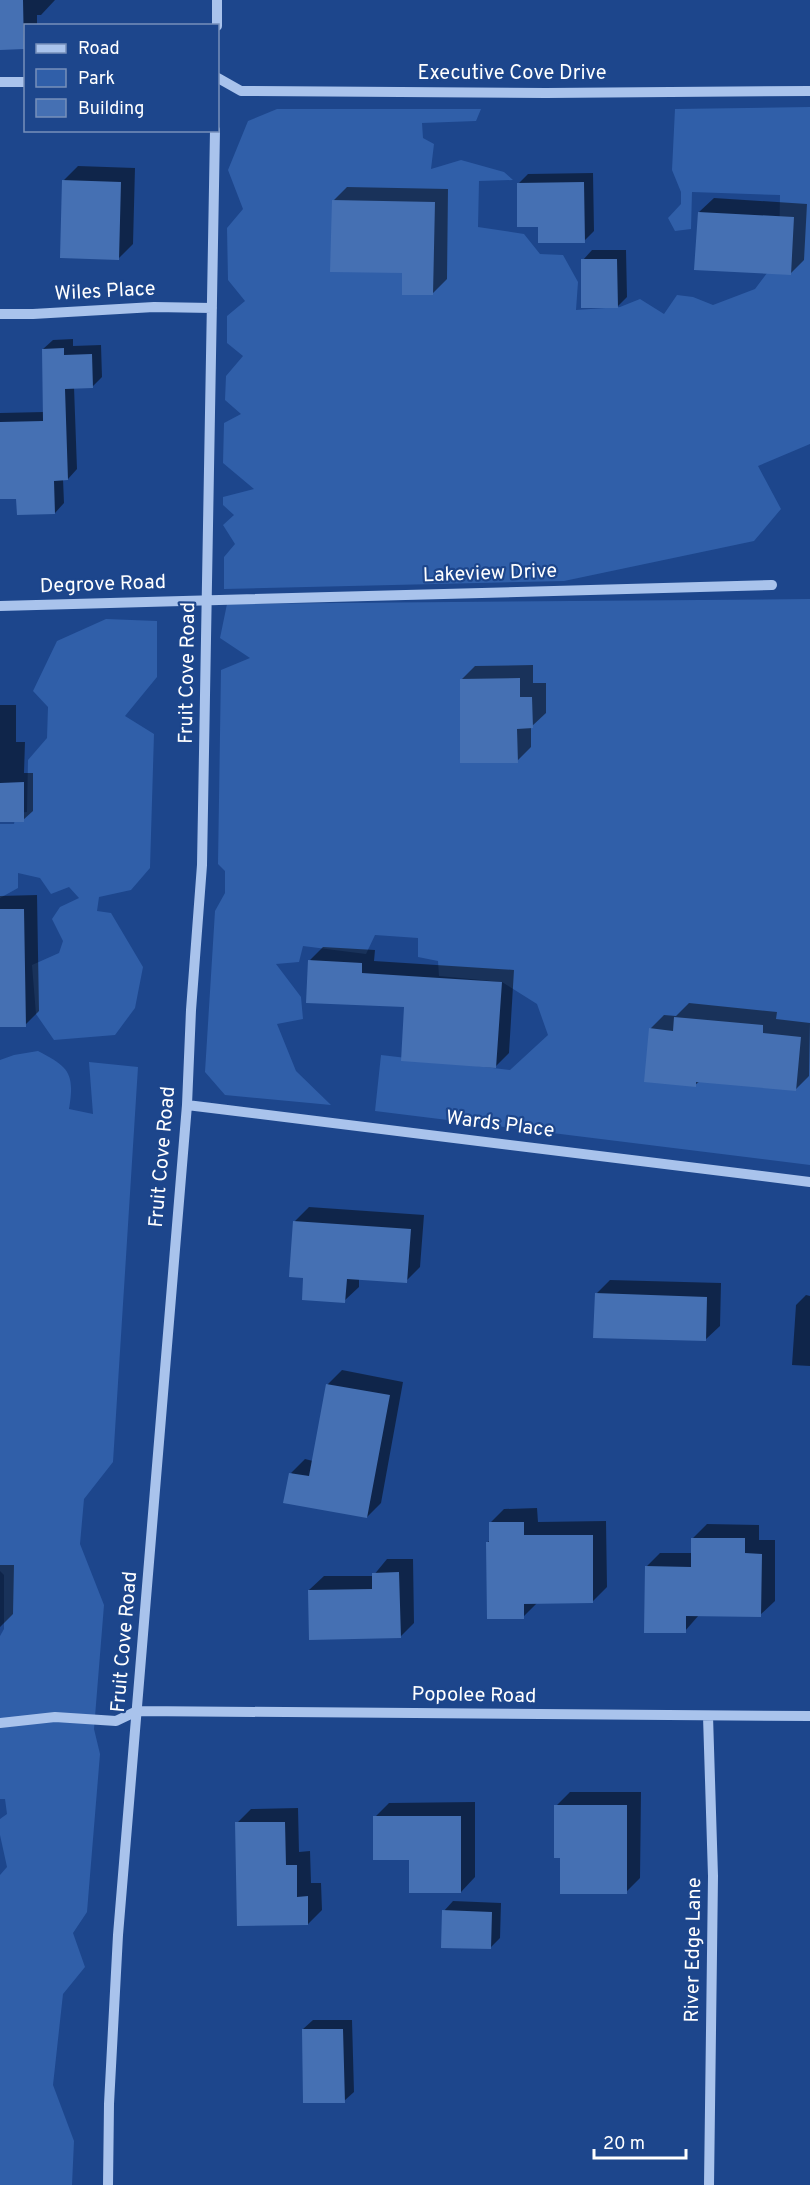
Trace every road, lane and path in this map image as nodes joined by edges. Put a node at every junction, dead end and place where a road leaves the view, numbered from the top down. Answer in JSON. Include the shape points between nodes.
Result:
{"nodes":[{"id":1,"x":218,"y":0,"type":"edge"},
{"id":2,"x":217,"y":24,"type":"edge"},
{"id":3,"x":219,"y":79,"type":"edge"},
{"id":4,"x":0,"y":82,"type":"edge"},
{"id":5,"x":24,"y":82,"type":"edge"},
{"id":6,"x":810,"y":91,"type":"edge"},
{"id":7,"x":215,"y":132,"type":"edge"},
{"id":8,"x":212,"y":308,"type":"junction"},
{"id":9,"x":0,"y":314,"type":"edge"},
{"id":10,"x":772,"y":585,"type":"dead end"},
{"id":11,"x":208,"y":600,"type":"junction"},
{"id":12,"x":0,"y":606,"type":"edge"},
{"id":13,"x":187,"y":1105,"type":"junction"},
{"id":14,"x":810,"y":1182,"type":"edge"},
{"id":15,"x":137,"y":1711,"type":"junction"},
{"id":16,"x":708,"y":1716,"type":"junction"},
{"id":17,"x":810,"y":1716,"type":"edge"},
{"id":18,"x":0,"y":1723,"type":"edge"},
{"id":19,"x":108,"y":2185,"type":"edge"},
{"id":20,"x":709,"y":2185,"type":"edge"}],
"edges":[{"from":1,"to":2,"type":"street"},
{"from":3,"to":6,"type":"street","name":"Executive Cove Drive","via":[[243,91]]},
{"from":4,"to":5,"type":"street"},
{"from":7,"to":8,"type":"street","name":"Fruit Cove Road"},
{"from":8,"to":9,"type":"street","name":"Wiles Place"},
{"from":8,"to":11,"type":"street","name":"Fruit Cove Road"},
{"from":10,"to":11,"type":"street","name":"Lakeview Drive"},
{"from":11,"to":12,"type":"street","name":"Degrove Road"},
{"from":11,"to":13,"type":"street","name":"Fruit Cove Road","via":[[202,865]]},
{"from":13,"to":14,"type":"street","name":"Wards Place"},
{"from":13,"to":15,"type":"street","name":"Fruit Cove Road"},
{"from":15,"to":16,"type":"street","name":"Popolee Road"},
{"from":15,"to":18,"type":"street","name":"Popolee Road","via":[[116,1721],[54,1717]]},
{"from":15,"to":19,"type":"street","name":"Fruit Cove Road","via":[[118,1935]]},
{"from":16,"to":17,"type":"street","name":"Popolee Road"},
{"from":16,"to":20,"type":"street","name":"River Edge Lane","via":[[713,1876]]}]}
